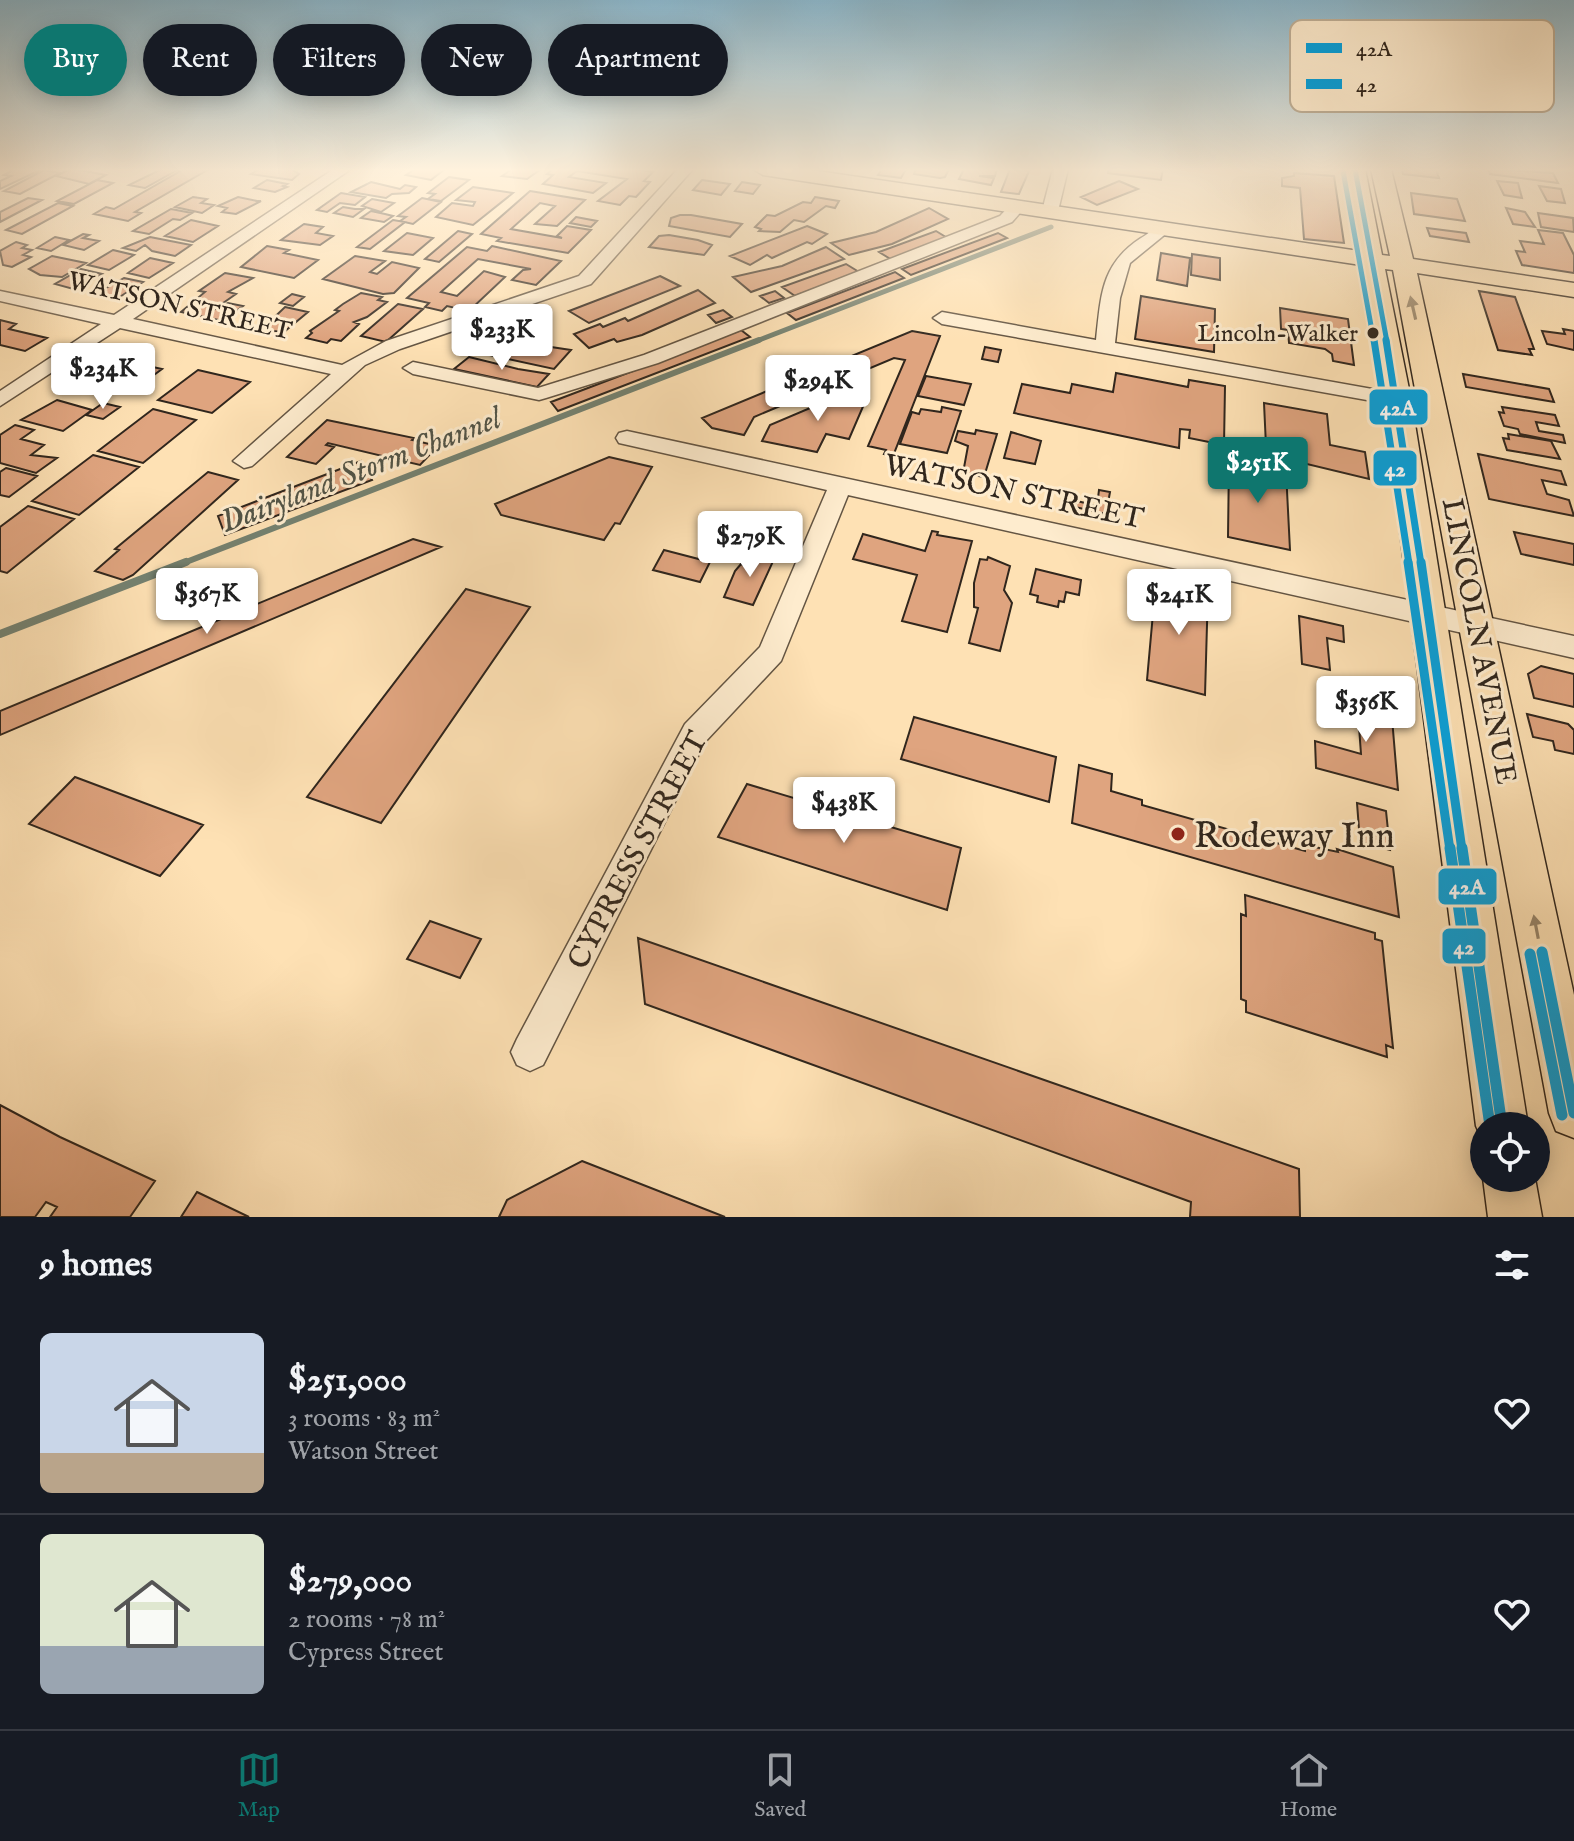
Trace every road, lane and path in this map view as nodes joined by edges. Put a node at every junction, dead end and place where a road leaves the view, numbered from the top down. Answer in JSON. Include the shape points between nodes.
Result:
{"nodes":[{"id":1,"x":260,"y":226,"type":"edge"},
{"id":2,"x":634,"y":226,"type":"edge"},
{"id":3,"x":989,"y":226,"type":"edge"},
{"id":4,"x":1142,"y":226,"type":"edge"},
{"id":5,"x":1365,"y":226,"type":"edge"},
{"id":6,"x":1394,"y":226,"type":"edge"},
{"id":7,"x":1162,"y":229,"type":"junction"},
{"id":8,"x":1372,"y":261,"type":"junction"},
{"id":9,"x":1403,"y":265,"type":"junction"},
{"id":10,"x":1574,"y":290,"type":"edge"},
{"id":11,"x":0,"y":296,"type":"edge"},
{"id":12,"x":942,"y":318,"type":"dead end"},
{"id":13,"x":117,"y":322,"type":"junction"},
{"id":14,"x":1105,"y":347,"type":"junction"},
{"id":15,"x":413,"y":368,"type":"dead end"},
{"id":16,"x":347,"y":372,"type":"junction"},
{"id":17,"x":1397,"y":399,"type":"junction"},
{"id":18,"x":0,"y":400,"type":"edge"},
{"id":19,"x":1434,"y":406,"type":"junction"},
{"id":20,"x":627,"y":438,"type":"dead end"},
{"id":21,"x":244,"y":461,"type":"dead end"},
{"id":22,"x":840,"y":486,"type":"junction"},
{"id":23,"x":1427,"y":615,"type":"junction"},
{"id":24,"x":1475,"y":626,"type":"junction"},
{"id":25,"x":1574,"y":647,"type":"edge"},
{"id":26,"x":530,"y":1052,"type":"dead end"},
{"id":27,"x":1500,"y":1112,"type":"edge"},
{"id":28,"x":1574,"y":1113,"type":"edge"},
{"id":29,"x":1511,"y":1192,"type":"edge"},
{"id":30,"x":1515,"y":1217,"type":"edge"}],
"edges":[{"from":1,"to":13,"type":"street"},
{"from":2,"to":16,"type":"street","via":[[585,280],[393,345]]},
{"from":3,"to":15,"type":"street","via":[[651,359],[558,390],[539,394]]},
{"from":4,"to":7,"type":"main road"},
{"from":5,"to":8,"type":"main road","name":"LINCOLN AVENUE"},
{"from":6,"to":9,"type":"main road","name":"LINCOLN AVENUE"},
{"from":7,"to":8,"type":"main road"},
{"from":7,"to":14,"type":"street","via":[[1117,269]]},
{"from":8,"to":9,"type":"main road"},
{"from":8,"to":17,"type":"main road","name":"LINCOLN AVENUE"},
{"from":9,"to":10,"type":"main road"},
{"from":19,"to":9,"type":"main road","name":"LINCOLN AVENUE","one_way":true},
{"from":11,"to":13,"type":"street","name":"WATSON STREET"},
{"from":12,"to":14,"type":"street"},
{"from":13,"to":16,"type":"street","name":"WATSON STREET"},
{"from":13,"to":18,"type":"street"},
{"from":14,"to":17,"type":"street"},
{"from":16,"to":21,"type":"street"},
{"from":17,"to":19,"type":"street"},
{"from":17,"to":23,"type":"main road","name":"LINCOLN AVENUE"},
{"from":19,"to":24,"type":"main road","name":"LINCOLN AVENUE"},
{"from":20,"to":22,"type":"street","name":"WATSON STREET"},
{"from":22,"to":23,"type":"street","name":"WATSON STREET"},
{"from":22,"to":26,"type":"street","name":"CYPRESS STREET","via":[[771,653],[695,733]]},
{"from":23,"to":24,"type":"street","name":"WATSON STREET"},
{"from":23,"to":27,"type":"main road","name":"LINCOLN AVENUE"},
{"from":24,"to":25,"type":"street","name":"WATSON STREET"},
{"from":28,"to":24,"type":"main road","name":"LINCOLN AVENUE","one_way":true},
{"from":29,"to":30,"type":"main road"}]}
